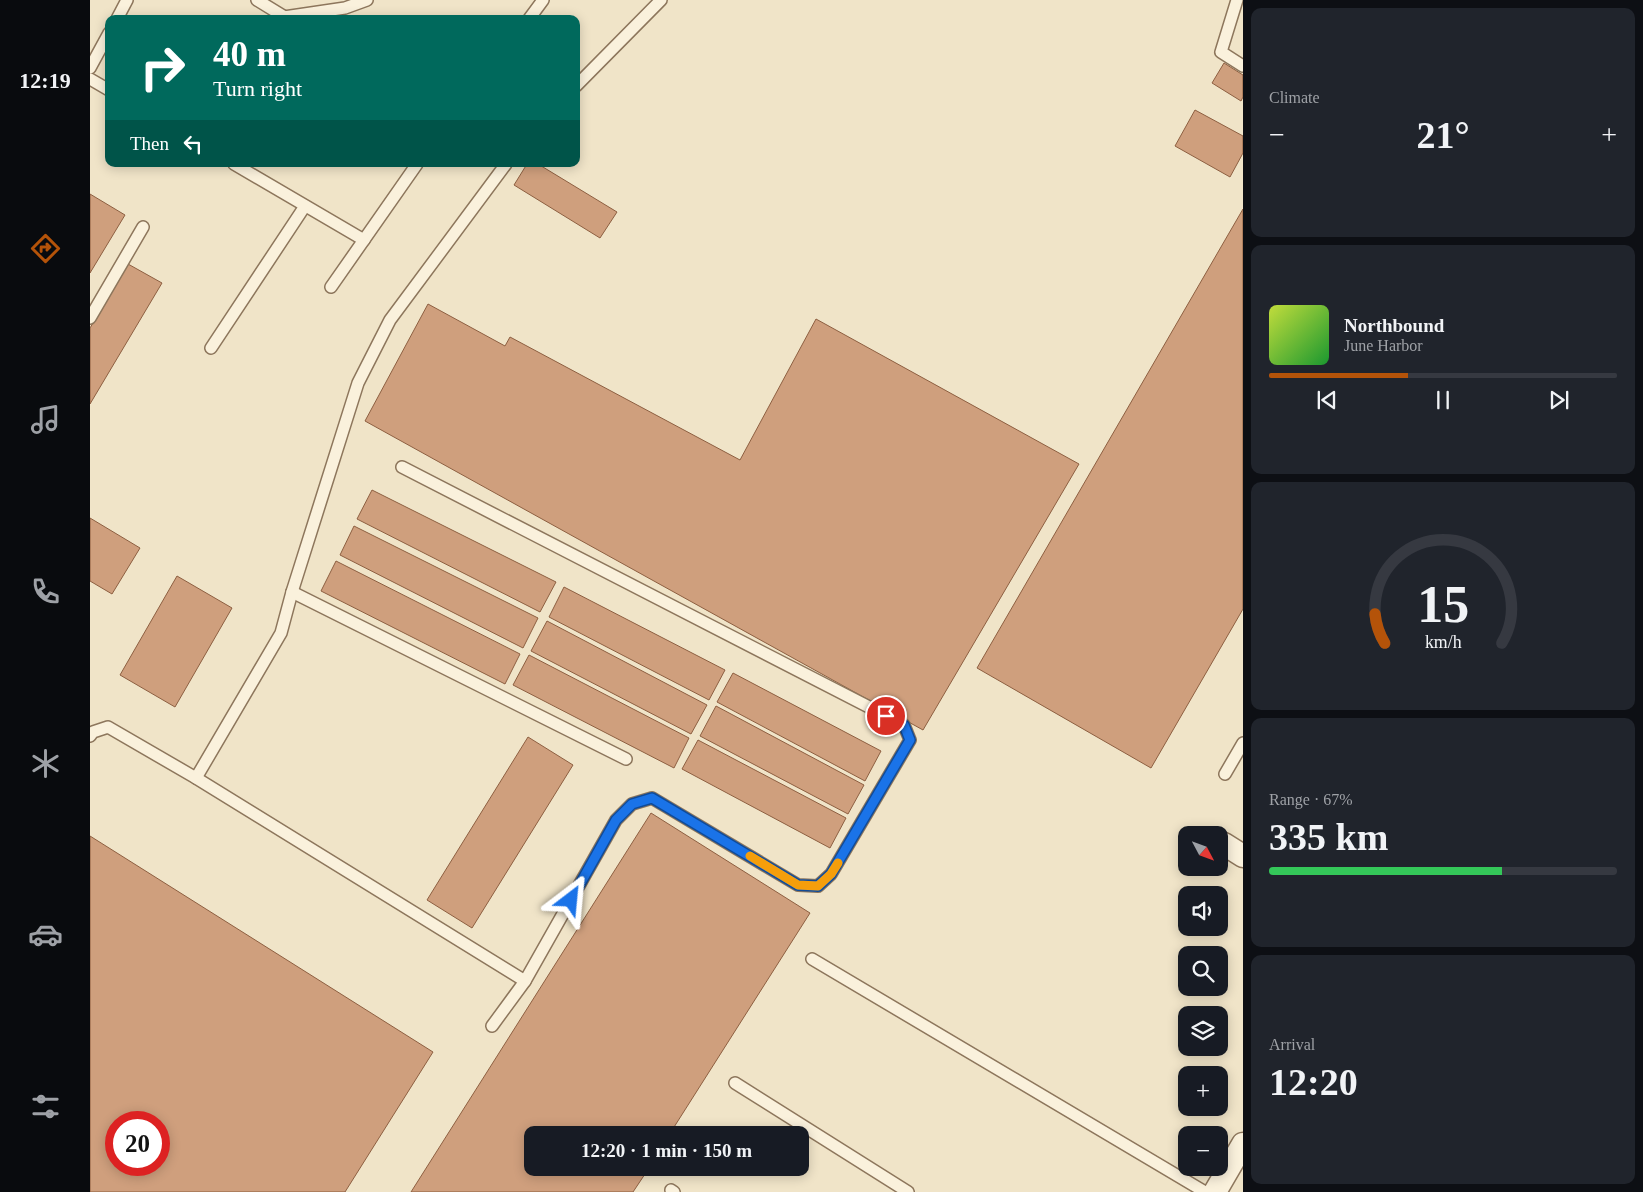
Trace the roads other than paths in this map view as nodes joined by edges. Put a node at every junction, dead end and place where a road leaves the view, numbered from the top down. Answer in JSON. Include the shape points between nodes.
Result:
{"nodes":[{"id":1,"x":127,"y":0,"type":"edge"},
{"id":2,"x":257,"y":0,"type":"edge"},
{"id":3,"x":368,"y":0,"type":"edge"},
{"id":4,"x":544,"y":0,"type":"edge"},
{"id":5,"x":661,"y":0,"type":"edge"},
{"id":6,"x":1237,"y":0,"type":"edge"},
{"id":7,"x":118,"y":15,"type":"edge"},
{"id":8,"x":281,"y":15,"type":"edge"},
{"id":9,"x":304,"y":15,"type":"edge"},
{"id":10,"x":531,"y":15,"type":"edge"},
{"id":11,"x":105,"y":40,"type":"edge"},
{"id":12,"x":1243,"y":66,"type":"edge"},
{"id":13,"x":90,"y":68,"type":"edge"},
{"id":14,"x":90,"y":79,"type":"edge"},
{"id":15,"x":580,"y":82,"type":"edge"},
{"id":16,"x":105,"y":88,"type":"edge"},
{"id":17,"x":239,"y":167,"type":"edge"},
{"id":18,"x":415,"y":167,"type":"edge"},
{"id":19,"x":504,"y":167,"type":"edge"},
{"id":20,"x":305,"y":206,"type":"junction"},
{"id":21,"x":143,"y":227,"type":"dead end"},
{"id":22,"x":364,"y":240,"type":"junction"},
{"id":23,"x":331,"y":286,"type":"dead end"},
{"id":24,"x":90,"y":318,"type":"edge"},
{"id":25,"x":212,"y":348,"type":"dead end"},
{"id":26,"x":402,"y":467,"type":"dead end"},
{"id":27,"x":292,"y":592,"type":"junction"},
{"id":28,"x":90,"y":736,"type":"edge"},
{"id":29,"x":1243,"y":743,"type":"edge"},
{"id":30,"x":626,"y":759,"type":"dead end"},
{"id":31,"x":1225,"y":774,"type":"dead end"},
{"id":32,"x":196,"y":778,"type":"junction"},
{"id":33,"x":1228,"y":847,"type":"edge"},
{"id":34,"x":1243,"y":856,"type":"edge"},
{"id":35,"x":812,"y":959,"type":"dead end"},
{"id":36,"x":526,"y":981,"type":"junction"},
{"id":37,"x":492,"y":1026,"type":"dead end"},
{"id":38,"x":735,"y":1083,"type":"dead end"},
{"id":39,"x":1243,"y":1144,"type":"edge"},
{"id":40,"x":908,"y":1192,"type":"edge"},
{"id":41,"x":1205,"y":1192,"type":"edge"},
{"id":42,"x":1215,"y":1192,"type":"edge"}],
"edges":[{"from":1,"to":7,"type":"lane"},
{"from":2,"to":8,"type":"lane"},
{"from":3,"to":9,"type":"lane","via":[[345,8]]},
{"from":4,"to":10,"type":"lane"},
{"from":5,"to":15,"type":"lane"},
{"from":6,"to":12,"type":"lane","via":[[1221,52]]},
{"from":11,"to":13,"type":"lane"},
{"from":14,"to":16,"type":"lane"},
{"from":17,"to":20,"type":"lane"},
{"from":18,"to":22,"type":"lane"},
{"from":19,"to":27,"type":"lane","via":[[390,320],[358,383]]},
{"from":20,"to":22,"type":"lane"},
{"from":20,"to":25,"type":"lane"},
{"from":21,"to":24,"type":"lane"},
{"from":22,"to":23,"type":"lane"},
{"from":26,"to":36,"type":"lane","via":[[904,725],[910,740],[831,874],[818,886],[798,885],[652,798],[632,804],[616,820]]},
{"from":27,"to":30,"type":"lane"},
{"from":27,"to":32,"type":"lane","via":[[281,633]]},
{"from":28,"to":32,"type":"lane","via":[[108,727]]},
{"from":29,"to":31,"type":"lane"},
{"from":32,"to":36,"type":"lane"},
{"from":33,"to":34,"type":"street"},
{"from":35,"to":41,"type":"lane"},
{"from":36,"to":37,"type":"lane"},
{"from":38,"to":40,"type":"lane"},
{"from":39,"to":42,"type":"street"}]}
